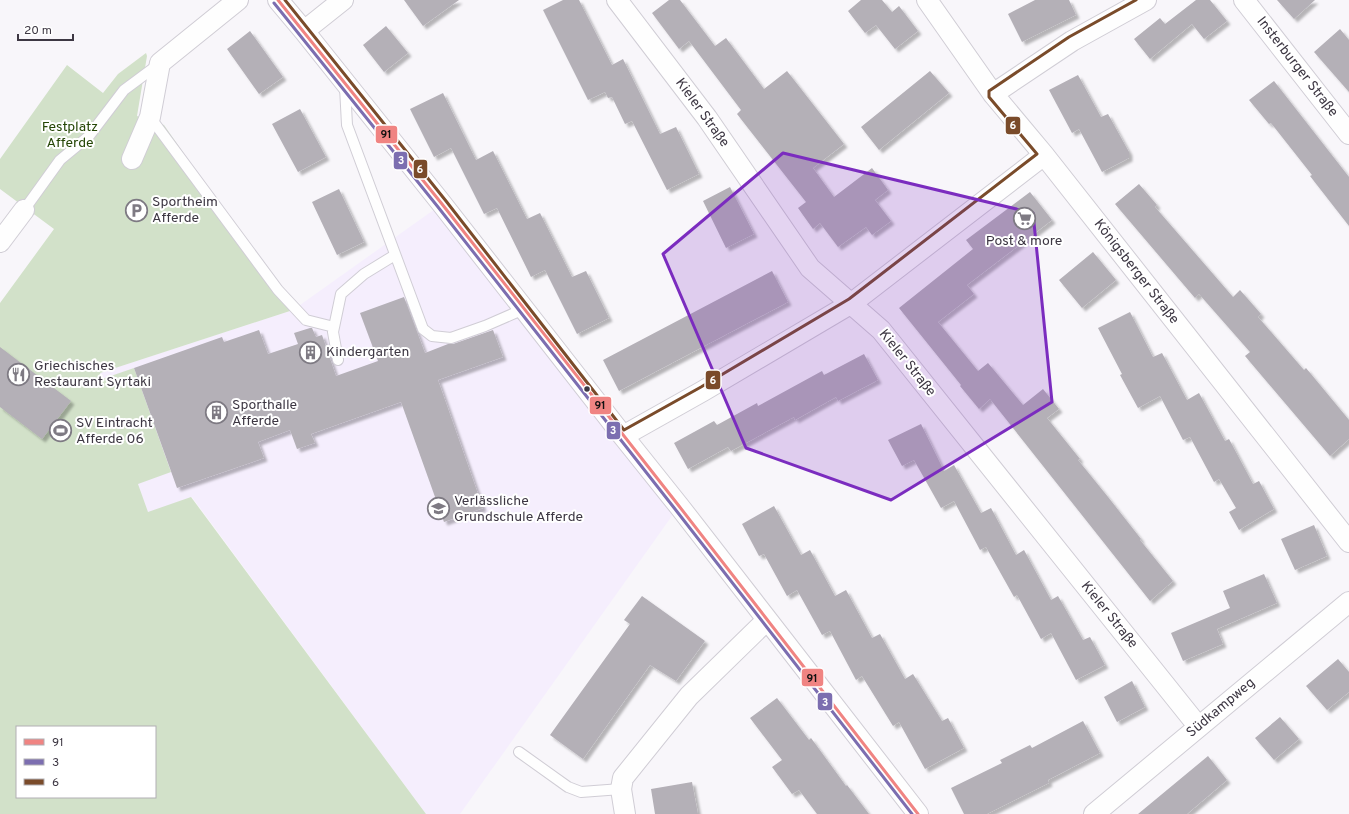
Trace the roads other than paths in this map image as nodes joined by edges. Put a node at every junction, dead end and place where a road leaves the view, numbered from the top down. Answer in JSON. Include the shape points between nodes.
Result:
{"nodes":[{"id":1,"x":238,"y":0,"type":"edge"},
{"id":2,"x":278,"y":0,"type":"edge"},
{"id":3,"x":343,"y":0,"type":"edge"},
{"id":4,"x":617,"y":0,"type":"edge"},
{"id":5,"x":927,"y":0,"type":"edge"},
{"id":6,"x":1146,"y":0,"type":"edge"},
{"id":7,"x":1244,"y":0,"type":"edge"},
{"id":8,"x":304,"y":31,"type":"junction"},
{"id":9,"x":160,"y":63,"type":"junction"},
{"id":10,"x":345,"y":84,"type":"junction"},
{"id":11,"x":993,"y":94,"type":"junction"},
{"id":12,"x":150,"y":117,"type":"junction"},
{"id":13,"x":1349,"y":134,"type":"edge"},
{"id":14,"x":1044,"y":156,"type":"junction"},
{"id":15,"x":132,"y":159,"type":"dead end"},
{"id":16,"x":24,"y":210,"type":"joint"},
{"id":17,"x":0,"y":242,"type":"edge"},
{"id":18,"x":395,"y":255,"type":"junction"},
{"id":19,"x":852,"y":303,"type":"junction"},
{"id":20,"x":524,"y":309,"type":"junction"},
{"id":21,"x":334,"y":326,"type":"junction"},
{"id":22,"x":338,"y":360,"type":"dead end"},
{"id":23,"x":623,"y":436,"type":"junction"},
{"id":24,"x":1349,"y":542,"type":"edge"},
{"id":25,"x":1349,"y":602,"type":"edge"},
{"id":26,"x":767,"y":620,"type":"junction"},
{"id":27,"x":1198,"y":726,"type":"junction"},
{"id":28,"x":519,"y":752,"type":"dead end"},
{"id":29,"x":621,"y":789,"type":"junction"},
{"id":30,"x":625,"y":814,"type":"edge"},
{"id":31,"x":918,"y":814,"type":"edge"},
{"id":32,"x":1094,"y":814,"type":"edge"}],
"edges":[{"from":1,"to":9,"type":"street"},
{"from":2,"to":8,"type":"street"},
{"from":3,"to":8,"type":"street"},
{"from":4,"to":19,"type":"street","name":"Kieler Straße","via":[[707,118],[810,268]]},
{"from":5,"to":11,"type":"street","name":"Königsberger Straße"},
{"from":6,"to":11,"type":"street","via":[[1072,41]]},
{"from":7,"to":13,"type":"street","name":"Insterburger Straße"},
{"from":8,"to":10,"type":"street"},
{"from":9,"to":12,"type":"street"},
{"from":9,"to":16,"type":"lane","via":[[124,90],[89,136],[60,160]]},
{"from":10,"to":18,"type":"lane","via":[[347,125]]},
{"from":10,"to":20,"type":"street"},
{"from":11,"to":14,"type":"street","name":"Königsberger Straße"},
{"from":12,"to":15,"type":"street"},
{"from":12,"to":21,"type":"lane","via":[[278,290],[306,320]]},
{"from":14,"to":19,"type":"street"},
{"from":14,"to":24,"type":"street","name":"Königsberger Straße"},
{"from":16,"to":17,"type":"street"},
{"from":18,"to":20,"type":"lane","via":[[423,329],[432,336],[450,338]]},
{"from":18,"to":21,"type":"lane","via":[[364,274],[341,294]]},
{"from":19,"to":23,"type":"street"},
{"from":19,"to":27,"type":"street","name":"Kieler Straße","via":[[881,330]]},
{"from":20,"to":23,"type":"street"},
{"from":21,"to":22,"type":"lane"},
{"from":23,"to":26,"type":"street"},
{"from":25,"to":27,"type":"street","name":"Südkampweg"},
{"from":26,"to":29,"type":"street","via":[[689,696],[623,778]]},
{"from":26,"to":31,"type":"street"},
{"from":27,"to":32,"type":"street","name":"Südkampweg"},
{"from":28,"to":29,"type":"lane","via":[[568,788],[580,792]]},
{"from":29,"to":30,"type":"street"}]}
